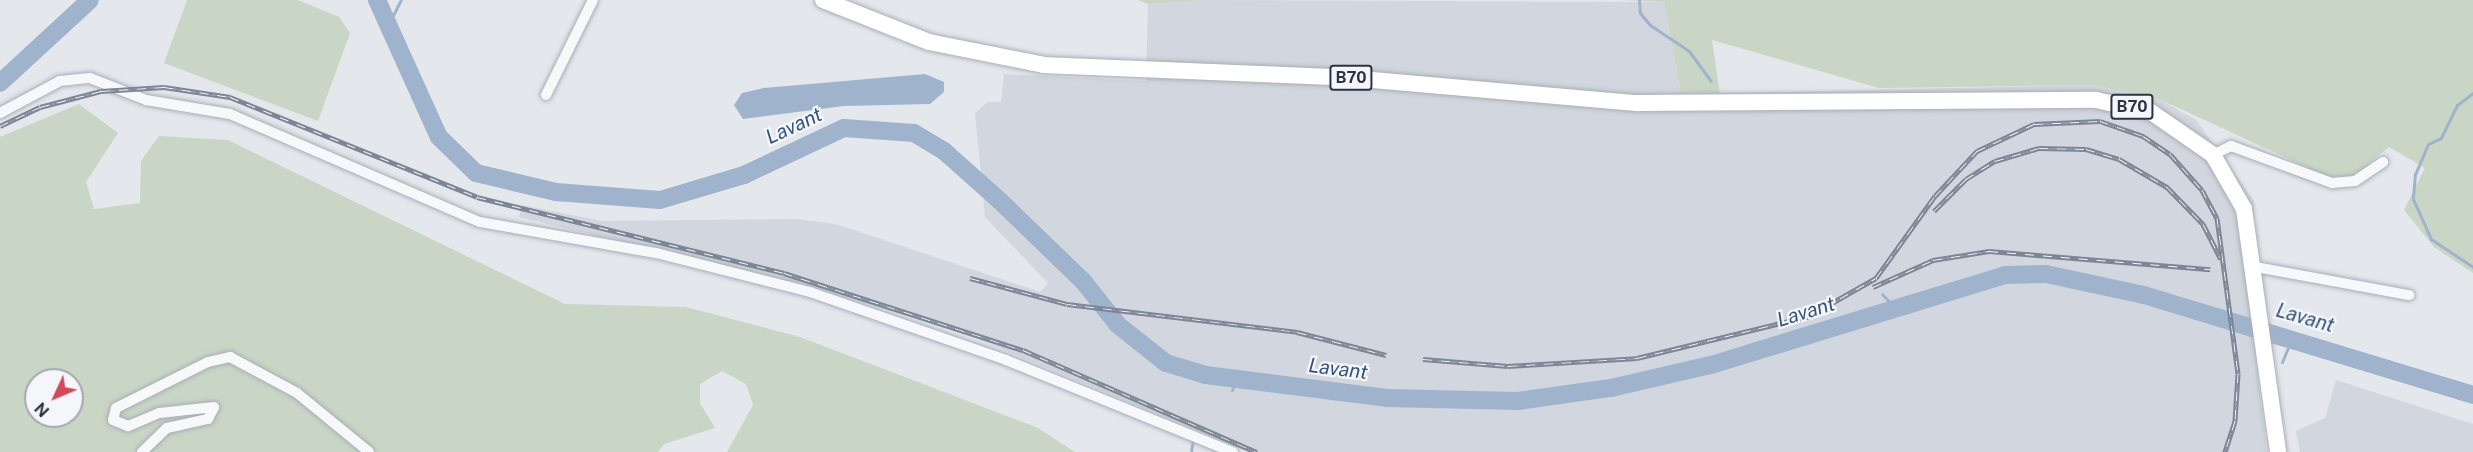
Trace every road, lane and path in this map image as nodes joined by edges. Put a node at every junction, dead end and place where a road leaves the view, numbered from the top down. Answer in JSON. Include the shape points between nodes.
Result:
{"nodes":[{"id":1,"x":593,"y":0,"type":"edge"},
{"id":2,"x":823,"y":0,"type":"edge"},
{"id":3,"x":546,"y":95,"type":"dead end"},
{"id":4,"x":0,"y":113,"type":"edge"},
{"id":5,"x":2213,"y":155,"type":"junction"},
{"id":6,"x":2383,"y":162,"type":"dead end"},
{"id":7,"x":2256,"y":267,"type":"junction"},
{"id":8,"x":2409,"y":295,"type":"dead end"},
{"id":9,"x":142,"y":452,"type":"edge"},
{"id":10,"x":369,"y":452,"type":"edge"},
{"id":11,"x":1233,"y":452,"type":"edge"},
{"id":12,"x":2278,"y":452,"type":"edge"}],
"edges":[{"from":1,"to":3,"type":"street"},
{"from":2,"to":5,"type":"main road","number":"B70","via":[[929,42],[1044,64],[1349,78],[1637,103],[2096,100],[2173,122]]},
{"from":4,"to":11,"type":"street","via":[[51,85],[90,78],[146,100],[230,114],[480,222],[656,253],[810,292],[1006,360]]},
{"from":5,"to":6,"type":"street","via":[[2231,146],[2332,183],[2355,181]]},
{"from":5,"to":7,"type":"main road","number":"B70","via":[[2244,209]]},
{"from":7,"to":8,"type":"street"},
{"from":7,"to":12,"type":"main road","number":"B70"},
{"from":9,"to":10,"type":"street","via":[[167,428],[208,419],[214,407],[159,414],[128,426],[113,420],[116,408],[208,362],[230,357],[297,393]]}]}
